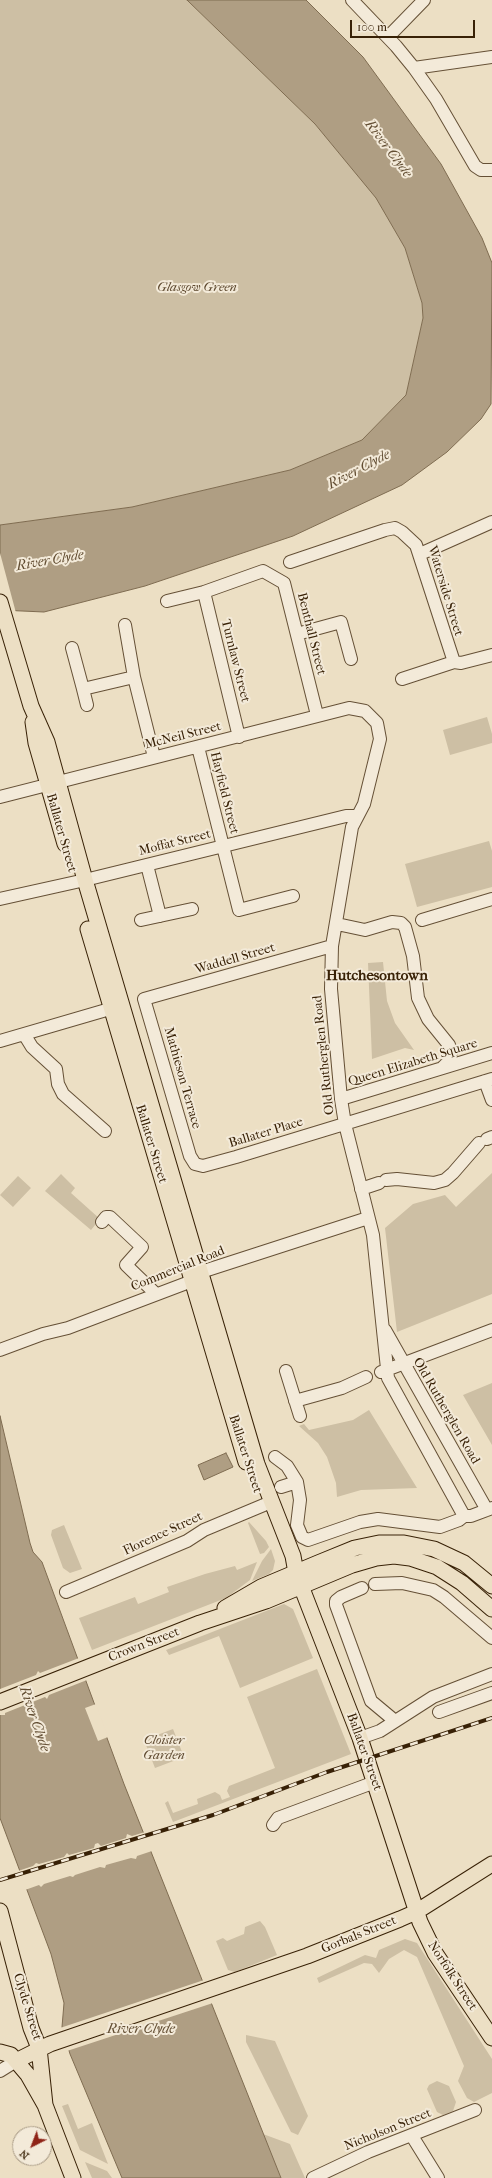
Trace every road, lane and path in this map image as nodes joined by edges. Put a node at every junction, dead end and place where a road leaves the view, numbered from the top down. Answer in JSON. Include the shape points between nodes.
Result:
{"nodes":[{"id":1,"x":352,"y":0,"type":"edge"},
{"id":2,"x":424,"y":0,"type":"edge"},
{"id":3,"x":388,"y":37,"type":"junction"},
{"id":4,"x":492,"y":57,"type":"edge"},
{"id":5,"x":414,"y":68,"type":"junction"},
{"id":6,"x":492,"y":170,"type":"edge"},
{"id":7,"x":492,"y":522,"type":"edge"},
{"id":8,"x":420,"y":554,"type":"junction"},
{"id":9,"x":290,"y":562,"type":"dead end"},
{"id":10,"x":204,"y":592,"type":"junction"},
{"id":11,"x":167,"y":601,"type":"dead end"},
{"id":12,"x":0,"y":602,"type":"edge"},
{"id":13,"x":125,"y":625,"type":"dead end"},
{"id":14,"x":297,"y":634,"type":"junction"},
{"id":15,"x":72,"y":648,"type":"dead end"},
{"id":16,"x":492,"y":655,"type":"edge"},
{"id":17,"x":351,"y":659,"type":"dead end"},
{"id":18,"x":454,"y":662,"type":"junction"},
{"id":19,"x":134,"y":677,"type":"junction"},
{"id":20,"x":402,"y":679,"type":"dead end"},
{"id":21,"x":83,"y":689,"type":"junction"},
{"id":22,"x":87,"y":705,"type":"dead end"},
{"id":23,"x":317,"y":715,"type":"junction"},
{"id":24,"x":371,"y":715,"type":"joint"},
{"id":25,"x":239,"y":737,"type":"junction"},
{"id":26,"x":198,"y":747,"type":"junction"},
{"id":27,"x":154,"y":757,"type":"junction"},
{"id":28,"x":53,"y":784,"type":"junction"},
{"id":29,"x":0,"y":798,"type":"edge"},
{"id":30,"x":357,"y":816,"type":"junction"},
{"id":31,"x":222,"y":846,"type":"junction"},
{"id":32,"x":147,"y":865,"type":"junction"},
{"id":33,"x":80,"y":881,"type":"junction"},
{"id":34,"x":293,"y":896,"type":"dead end"},
{"id":35,"x":0,"y":899,"type":"edge"},
{"id":36,"x":492,"y":899,"type":"edge"},
{"id":37,"x":192,"y":909,"type":"dead end"},
{"id":38,"x":160,"y":916,"type":"junction"},
{"id":39,"x":141,"y":920,"type":"dead end"},
{"id":40,"x":422,"y":920,"type":"dead end"},
{"id":41,"x":337,"y":924,"type":"junction"},
{"id":42,"x":332,"y":946,"type":"junction"},
{"id":43,"x":144,"y":999,"type":"joint"},
{"id":44,"x":116,"y":1007,"type":"junction"},
{"id":45,"x":24,"y":1034,"type":"junction"},
{"id":46,"x":0,"y":1041,"type":"edge"},
{"id":47,"x":492,"y":1054,"type":"edge"},
{"id":48,"x":442,"y":1068,"type":"junction"},
{"id":49,"x":489,"y":1080,"type":"edge"},
{"id":50,"x":341,"y":1099,"type":"junction"},
{"id":51,"x":492,"y":1100,"type":"edge"},
{"id":52,"x":345,"y":1124,"type":"junction"},
{"id":53,"x":105,"y":1131,"type":"dead end"},
{"id":54,"x":486,"y":1140,"type":"edge"},
{"id":55,"x":196,"y":1164,"type":"joint"},
{"id":56,"x":361,"y":1189,"type":"junction"},
{"id":57,"x":368,"y":1218,"type":"junction"},
{"id":58,"x":102,"y":1222,"type":"dead end"},
{"id":59,"x":197,"y":1276,"type":"junction"},
{"id":60,"x":156,"y":1294,"type":"junction"},
{"id":61,"x":382,"y":1325,"type":"junction"},
{"id":62,"x":492,"y":1330,"type":"edge"},
{"id":63,"x":0,"y":1350,"type":"edge"},
{"id":64,"x":404,"y":1365,"type":"junction"},
{"id":65,"x":286,"y":1370,"type":"dead end"},
{"id":66,"x":384,"y":1371,"type":"junction"},
{"id":67,"x":366,"y":1377,"type":"dead end"},
{"id":68,"x":295,"y":1401,"type":"junction"},
{"id":69,"x":300,"y":1416,"type":"dead end"},
{"id":70,"x":276,"y":1457,"type":"dead end"},
{"id":71,"x":297,"y":1482,"type":"junction"},
{"id":72,"x":281,"y":1487,"type":"dead end"},
{"id":73,"x":267,"y":1504,"type":"junction"},
{"id":74,"x":489,"y":1509,"type":"edge"},
{"id":75,"x":464,"y":1516,"type":"junction"},
{"id":76,"x":296,"y":1573,"type":"junction"},
{"id":77,"x":375,"y":1584,"type":"dead end"},
{"id":78,"x":492,"y":1586,"type":"edge"},
{"id":79,"x":301,"y":1587,"type":"junction"},
{"id":80,"x":362,"y":1588,"type":"dead end"},
{"id":81,"x":66,"y":1592,"type":"dead end"},
{"id":82,"x":492,"y":1609,"type":"edge"},
{"id":83,"x":200,"y":1623,"type":"junction"},
{"id":84,"x":492,"y":1638,"type":"edge"},
{"id":85,"x":492,"y":1674,"type":"edge"},
{"id":86,"x":492,"y":1693,"type":"edge"},
{"id":87,"x":0,"y":1702,"type":"edge"},
{"id":88,"x":439,"y":1712,"type":"dead end"},
{"id":89,"x":395,"y":1721,"type":"junction"},
{"id":90,"x":360,"y":1738,"type":"junction"},
{"id":91,"x":375,"y":1782,"type":"junction"},
{"id":92,"x":273,"y":1825,"type":"dead end"},
{"id":93,"x":492,"y":1864,"type":"edge"},
{"id":94,"x":0,"y":1911,"type":"edge"},
{"id":95,"x":416,"y":1912,"type":"junction"},
{"id":96,"x":492,"y":2038,"type":"edge"},
{"id":97,"x":39,"y":2048,"type":"junction"},
{"id":98,"x":7,"y":2057,"type":"edge"},
{"id":99,"x":0,"y":2071,"type":"edge"},
{"id":100,"x":45,"y":2105,"type":"junction"},
{"id":101,"x":475,"y":2110,"type":"dead end"},
{"id":102,"x":412,"y":2136,"type":"junction"},
{"id":103,"x":69,"y":2177,"type":"edge"},
{"id":104,"x":313,"y":2178,"type":"edge"},
{"id":105,"x":438,"y":2178,"type":"edge"}],
"edges":[{"from":1,"to":3,"type":"street"},
{"from":2,"to":3,"type":"street"},
{"from":3,"to":5,"type":"street"},
{"from":4,"to":5,"type":"street"},
{"from":5,"to":6,"type":"street","via":[[436,99],[475,166],[481,170]]},
{"from":7,"to":8,"type":"street"},
{"from":8,"to":9,"type":"street","name":"Waterside Street","via":[[412,540],[392,528]]},
{"from":8,"to":18,"type":"street","name":"Waterside Street"},
{"from":10,"to":11,"type":"street"},
{"from":10,"to":14,"type":"street","name":"Benthall Street","via":[[263,571],[284,583]]},
{"from":10,"to":25,"type":"street","name":"Turnlaw Street"},
{"from":12,"to":28,"type":"main road","name":"Ballater Street","via":[[31,706],[47,742]]},
{"from":13,"to":19,"type":"street"},
{"from":14,"to":17,"type":"street","via":[[341,622]]},
{"from":14,"to":23,"type":"street","name":"Benthall Street"},
{"from":15,"to":21,"type":"street"},
{"from":16,"to":18,"type":"street","via":[[461,663]]},
{"from":18,"to":20,"type":"street"},
{"from":19,"to":21,"type":"street"},
{"from":19,"to":27,"type":"street"},
{"from":21,"to":22,"type":"street"},
{"from":23,"to":24,"type":"street","name":"McNeil Street","via":[[354,708]]},
{"from":23,"to":25,"type":"street","name":"McNeil Street"},
{"from":24,"to":30,"type":"street","name":"Old Rutherglen Road","via":[[380,731],[380,739],[364,804]]},
{"from":25,"to":26,"type":"street","name":"McNeil Street"},
{"from":26,"to":27,"type":"street","name":"McNeil Street"},
{"from":26,"to":31,"type":"street","name":"Hayfield Street"},
{"from":27,"to":28,"type":"street","name":"McNeil Street"},
{"from":28,"to":29,"type":"street","name":"McNeil Street"},
{"from":28,"to":33,"type":"main road","name":"Ballater Street"},
{"from":30,"to":31,"type":"street","name":"Moffat Street","via":[[346,816]]},
{"from":30,"to":41,"type":"street","name":"Old Rutherglen Road","via":[[352,827]]},
{"from":31,"to":32,"type":"street","name":"Moffat Street"},
{"from":31,"to":34,"type":"street","name":"Hayfield Street","via":[[239,910]]},
{"from":32,"to":33,"type":"street","name":"Moffat Street"},
{"from":32,"to":38,"type":"street"},
{"from":33,"to":35,"type":"street","name":"Moffat Street"},
{"from":33,"to":44,"type":"main road","name":"Ballater Street"},
{"from":36,"to":40,"type":"street"},
{"from":37,"to":38,"type":"street"},
{"from":38,"to":39,"type":"street"},
{"from":41,"to":42,"type":"street","name":"Old Rutherglen Road"},
{"from":41,"to":48,"type":"street","via":[[365,930],[392,922],[401,923],[405,927],[413,956],[418,998],[428,1019],[451,1052],[448,1062]]},
{"from":42,"to":43,"type":"street","name":"Waddell Street"},
{"from":42,"to":50,"type":"street","name":"Old Rutherglen Road","via":[[331,989]]},
{"from":43,"to":55,"type":"street","name":"Mathieson Terrace","via":[[190,1156]]},
{"from":44,"to":45,"type":"street"},
{"from":44,"to":59,"type":"main road","name":"Ballater Street"},
{"from":45,"to":46,"type":"street"},
{"from":45,"to":53,"type":"street","via":[[32,1048],[56,1069],[58,1084],[64,1094]]},
{"from":47,"to":48,"type":"street","name":"Queen Elizabeth Square"},
{"from":48,"to":50,"type":"street","name":"Queen Elizabeth Square"},
{"from":49,"to":51,"type":"street"},
{"from":49,"to":52,"type":"street","name":"Ballater Place"},
{"from":50,"to":52,"type":"street","name":"Old Rutherglen Road"},
{"from":52,"to":55,"type":"street","name":"Ballater Place","via":[[223,1161],[203,1166]]},
{"from":52,"to":56,"type":"street","name":"Old Rutherglen Road"},
{"from":54,"to":56,"type":"street","via":[[445,1180],[434,1183],[397,1179]]},
{"from":56,"to":57,"type":"street","name":"Old Rutherglen Road"},
{"from":57,"to":59,"type":"street","name":"Commercial Road"},
{"from":57,"to":61,"type":"street","name":"Old Rutherglen Road","via":[[373,1235]]},
{"from":58,"to":60,"type":"street","via":[[110,1217],[142,1247],[126,1265]]},
{"from":59,"to":60,"type":"street","name":"Commercial Road"},
{"from":59,"to":73,"type":"main road","name":"Ballater Street","via":[[257,1464]]},
{"from":60,"to":63,"type":"street","name":"Commercial Road","via":[[68,1328]]},
{"from":61,"to":64,"type":"street","name":"Old Rutherglen Road"},
{"from":61,"to":66,"type":"street","name":"Old Rutherglen Road"},
{"from":62,"to":64,"type":"street"},
{"from":64,"to":66,"type":"street"},
{"from":64,"to":74,"type":"street","name":"Old Rutherglen Road"},
{"from":65,"to":68,"type":"street"},
{"from":66,"to":75,"type":"street","name":"Old Rutherglen Road"},
{"from":67,"to":68,"type":"street","via":[[342,1388]]},
{"from":68,"to":69,"type":"street"},
{"from":70,"to":71,"type":"street","via":[[287,1466]]},
{"from":71,"to":72,"type":"street"},
{"from":71,"to":75,"type":"street","via":[[300,1500],[297,1525],[302,1537],[308,1540],[360,1522],[378,1519],[440,1527]]},
{"from":73,"to":76,"type":"main road","name":"Ballater Street","via":[[293,1556]]},
{"from":73,"to":81,"type":"street","name":"Florence Street"},
{"from":74,"to":75,"type":"street"},
{"from":76,"to":78,"type":"main road","name":"Crown Street","via":[[340,1553],[370,1544],[404,1543],[434,1549],[450,1556],[464,1563]]},
{"from":76,"to":79,"type":"main road","name":"Ballater Street"},
{"from":76,"to":83,"type":"main road","name":"Crown Street","via":[[261,1587]]},
{"from":77,"to":84,"type":"street","via":[[402,1583],[433,1590]]},
{"from":79,"to":82,"type":"main road","name":"Crown Street","via":[[364,1561],[389,1556],[410,1558],[438,1567]]},
{"from":79,"to":83,"type":"main road","name":"Crown Street"},
{"from":79,"to":90,"type":"main road","name":"Ballater Street"},
{"from":80,"to":89,"type":"street","name":"Ballater Street","via":[[336,1601],[337,1610],[371,1701]]},
{"from":83,"to":87,"type":"main road","name":"Crown Street"},
{"from":85,"to":89,"type":"street","via":[[433,1697]]},
{"from":86,"to":88,"type":"street"},
{"from":89,"to":90,"type":"street","via":[[380,1731]]},
{"from":90,"to":91,"type":"main road","name":"Ballater Street"},
{"from":91,"to":92,"type":"street","via":[[278,1818]]},
{"from":91,"to":95,"type":"main road","name":"Ballater Street"},
{"from":93,"to":95,"type":"main road","name":"Gorbals Street"},
{"from":94,"to":97,"type":"main road","name":"Clyde Street","via":[[31,2028]]},
{"from":95,"to":96,"type":"main road","name":"Norfolk Street","via":[[435,1953]]},
{"from":95,"to":97,"type":"main road","name":"Gorbals Street","via":[[307,1956]]},
{"from":97,"to":98,"type":"main road","name":"Gorbals Street"},
{"from":97,"to":100,"type":"main road","name":"Clyde Street"},
{"from":98,"to":99,"type":"street"},
{"from":98,"to":100,"type":"main road","name":"Clyde Street"},
{"from":100,"to":103,"type":"main road","name":"Clyde Street"},
{"from":101,"to":102,"type":"street","name":"Nicholson Street"},
{"from":102,"to":104,"type":"street","name":"Nicholson Street","via":[[368,2152]]},
{"from":102,"to":105,"type":"street"}]}
